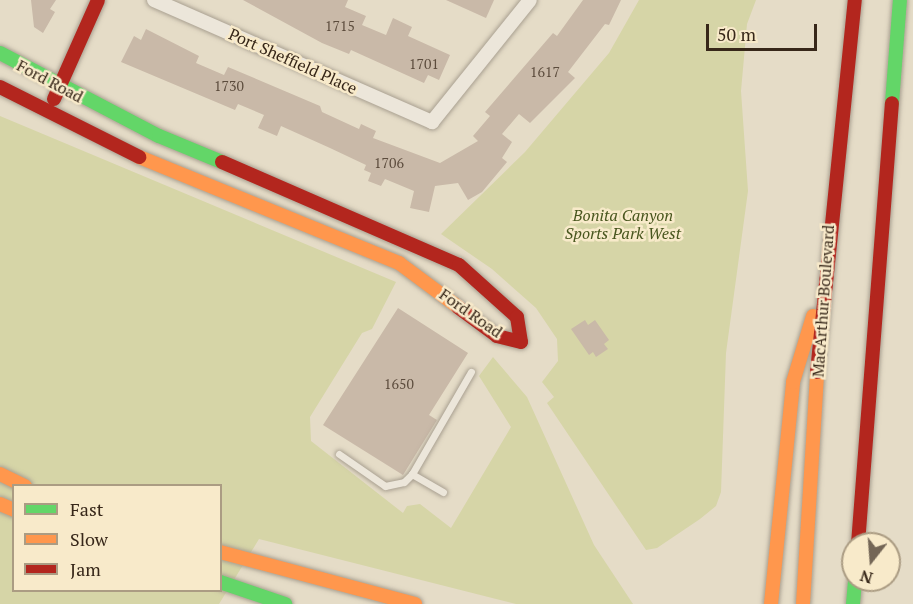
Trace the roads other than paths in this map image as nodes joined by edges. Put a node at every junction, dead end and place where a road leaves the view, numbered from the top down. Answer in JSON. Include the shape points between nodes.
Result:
{"nodes":[{"id":1,"x":98,"y":0,"type":"edge"},
{"id":2,"x":154,"y":0,"type":"edge"},
{"id":3,"x":530,"y":0,"type":"edge"},
{"id":4,"x":855,"y":0,"type":"edge"},
{"id":5,"x":900,"y":0,"type":"edge"},
{"id":6,"x":0,"y":54,"type":"edge"},
{"id":7,"x":0,"y":87,"type":"edge"},
{"id":8,"x":59,"y":87,"type":"junction"},
{"id":9,"x":48,"y":112,"type":"junction"},
{"id":10,"x":823,"y":283,"type":"junction"},
{"id":11,"x":471,"y":372,"type":"dead end"},
{"id":12,"x":339,"y":454,"type":"dead end"},
{"id":13,"x":0,"y":474,"type":"edge"},
{"id":14,"x":412,"y":474,"type":"junction"},
{"id":15,"x":21,"y":484,"type":"edge"},
{"id":16,"x":443,"y":492,"type":"dead end"},
{"id":17,"x":859,"y":532,"type":"edge"},
{"id":18,"x":222,"y":553,"type":"edge"},
{"id":19,"x":225,"y":583,"type":"edge"},
{"id":20,"x":285,"y":604,"type":"edge"},
{"id":21,"x":415,"y":604,"type":"edge"},
{"id":22,"x":771,"y":604,"type":"edge"},
{"id":23,"x":804,"y":604,"type":"edge"}],
"edges":[{"from":1,"to":8,"type":"main road"},
{"from":2,"to":3,"type":"street","name":"Port Sheffield Place","via":[[432,122]]},
{"from":4,"to":10,"type":"main road","name":"MacArthur Boulevard"},
{"from":5,"to":17,"type":"main road"},
{"from":6,"to":8,"type":"main road","name":"Ford Road"},
{"from":7,"to":9,"type":"main road","name":"Ford Road"},
{"from":8,"to":9,"type":"main road"},
{"from":8,"to":9,"type":"main road","name":"Ford Road","via":[[159,136],[459,265],[517,317],[521,342],[497,336],[399,263],[140,157]]},
{"from":10,"to":22,"type":"main road","via":[[792,382]]},
{"from":10,"to":23,"type":"main road","name":"MacArthur Boulevard"},
{"from":11,"to":14,"type":"lane"},
{"from":12,"to":14,"type":"lane","via":[[385,486],[404,482]]},
{"from":13,"to":15,"type":"main road"},
{"from":14,"to":16,"type":"lane"},
{"from":18,"to":21,"type":"main road"},
{"from":19,"to":20,"type":"main road"}]}
